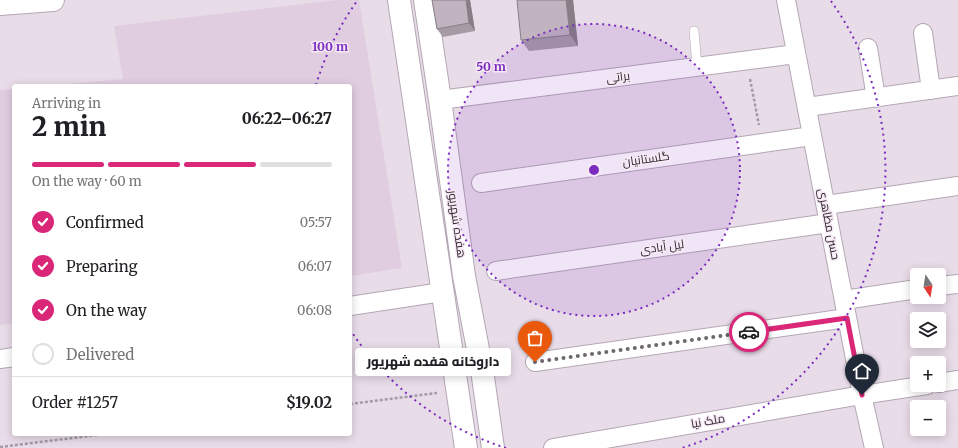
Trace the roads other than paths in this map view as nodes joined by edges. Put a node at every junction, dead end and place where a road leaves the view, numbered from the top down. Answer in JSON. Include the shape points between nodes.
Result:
{"nodes":[{"id":1,"x":53,"y":0,"type":"edge"},
{"id":2,"x":399,"y":0,"type":"edge"},
{"id":3,"x":425,"y":0,"type":"edge"},
{"id":4,"x":786,"y":0,"type":"edge"},
{"id":5,"x":0,"y":4,"type":"edge"},
{"id":6,"x":694,"y":31,"type":"dead end"},
{"id":7,"x":923,"y":33,"type":"dead end"},
{"id":8,"x":868,"y":48,"type":"dead end"},
{"id":9,"x":796,"y":54,"type":"junction"},
{"id":10,"x":697,"y":67,"type":"junction"},
{"id":11,"x":958,"y":86,"type":"edge"},
{"id":12,"x":931,"y":90,"type":"junction"},
{"id":13,"x":876,"y":98,"type":"junction"},
{"id":14,"x":440,"y":100,"type":"junction"},
{"id":15,"x":807,"y":107,"type":"junction"},
{"id":16,"x":812,"y":136,"type":"junction"},
{"id":17,"x":481,"y":183,"type":"dead end"},
{"id":18,"x":958,"y":186,"type":"edge"},
{"id":19,"x":826,"y":205,"type":"junction"},
{"id":20,"x":829,"y":223,"type":"junction"},
{"id":21,"x":496,"y":271,"type":"dead end"},
{"id":22,"x":958,"y":284,"type":"edge"},
{"id":23,"x":946,"y":285,"type":"edge"},
{"id":24,"x":910,"y":290,"type":"edge"},
{"id":25,"x":442,"y":292,"type":"junction"},
{"id":26,"x":844,"y":300,"type":"junction"},
{"id":27,"x":352,"y":306,"type":"edge"},
{"id":28,"x":847,"y":318,"type":"junction"},
{"id":29,"x":12,"y":357,"type":"edge"},
{"id":30,"x":0,"y":359,"type":"edge"},
{"id":31,"x":535,"y":362,"type":"dead end"},
{"id":32,"x":958,"y":380,"type":"edge"},
{"id":33,"x":946,"y":382,"type":"edge"},
{"id":34,"x":910,"y":388,"type":"edge"},
{"id":35,"x":862,"y":395,"type":"junction"},
{"id":36,"x":466,"y":448,"type":"edge"},
{"id":37,"x":493,"y":448,"type":"edge"},
{"id":38,"x":553,"y":448,"type":"edge"},
{"id":39,"x":874,"y":448,"type":"edge"}],
"edges":[{"from":1,"to":5,"type":"main road"},
{"from":2,"to":25,"type":"main road","name":"هفده شهریور"},
{"from":3,"to":14,"type":"main road","name":"هفده شهریور"},
{"from":4,"to":9,"type":"street","name":"حسن مظاهری"},
{"from":6,"to":10,"type":"lane"},
{"from":7,"to":12,"type":"street"},
{"from":8,"to":13,"type":"street"},
{"from":9,"to":10,"type":"street","name":"براتی"},
{"from":9,"to":15,"type":"street","name":"حسن مظاهری"},
{"from":10,"to":14,"type":"street","name":"براتی"},
{"from":11,"to":12,"type":"street"},
{"from":12,"to":13,"type":"street"},
{"from":13,"to":15,"type":"street"},
{"from":14,"to":37,"type":"main road","name":"هفده شهریور","via":[[464,276],[482,370]]},
{"from":15,"to":16,"type":"street","name":"حسن مظاهری"},
{"from":16,"to":17,"type":"street","name":"گلستانیان"},
{"from":16,"to":19,"type":"street","name":"حسن مظاهری"},
{"from":18,"to":19,"type":"street"},
{"from":19,"to":20,"type":"street","name":"حسن مظاهری"},
{"from":20,"to":21,"type":"street","name":"لیل آبادی"},
{"from":20,"to":26,"type":"street","name":"حسن مظاهری"},
{"from":22,"to":23,"type":"street"},
{"from":24,"to":26,"type":"street"},
{"from":25,"to":27,"type":"street"},
{"from":25,"to":36,"type":"main road","name":"هفده شهریور"},
{"from":26,"to":28,"type":"street","name":"حسن مظاهری"},
{"from":28,"to":31,"type":"street"},
{"from":28,"to":35,"type":"street","name":"حسن مظاهری"},
{"from":29,"to":30,"type":"street"},
{"from":32,"to":33,"type":"street"},
{"from":34,"to":35,"type":"street","name":"ملک نیا"},
{"from":35,"to":38,"type":"street","name":"ملک نیا"},
{"from":35,"to":39,"type":"street","name":"حسن مظاهری"}]}
